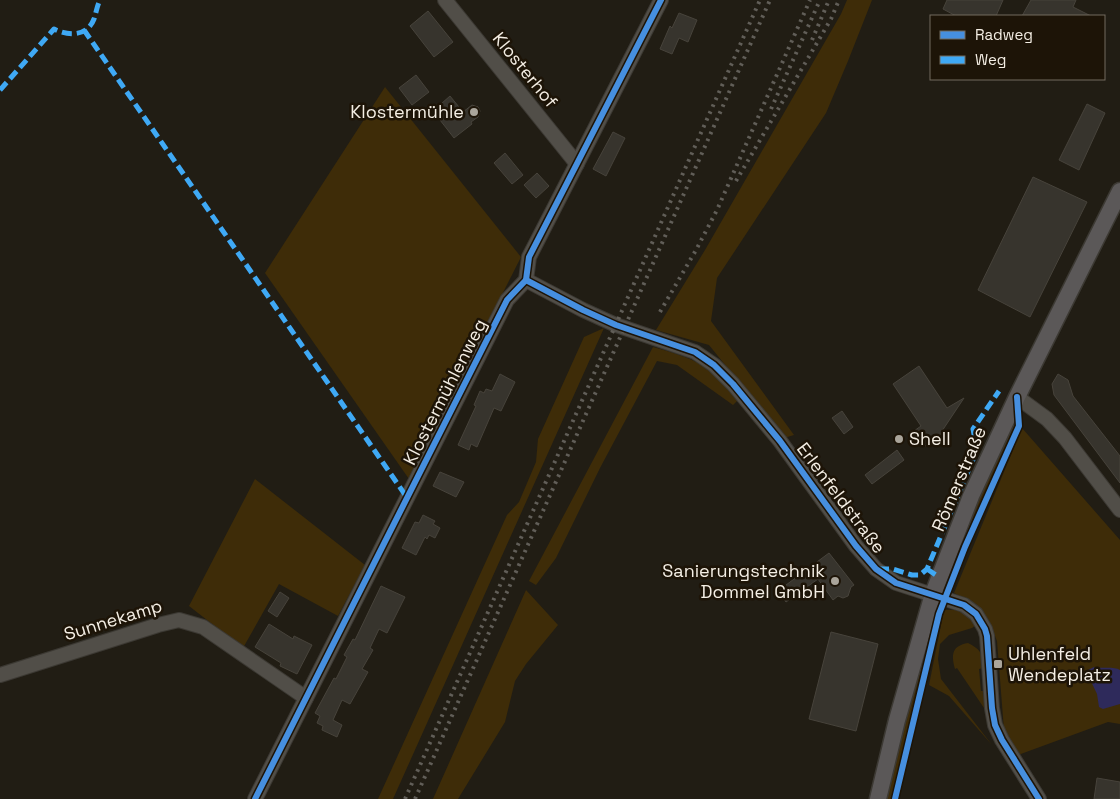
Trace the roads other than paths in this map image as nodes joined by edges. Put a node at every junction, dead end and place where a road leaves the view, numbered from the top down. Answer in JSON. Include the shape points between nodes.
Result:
{"nodes":[{"id":1,"x":445,"y":0,"type":"edge"},
{"id":2,"x":662,"y":0,"type":"edge"},
{"id":3,"x":577,"y":164,"type":"junction"},
{"id":4,"x":1120,"y":191,"type":"edge"},
{"id":5,"x":526,"y":280,"type":"junction"},
{"id":6,"x":1016,"y":398,"type":"junction"},
{"id":7,"x":1120,"y":510,"type":"edge"},
{"id":8,"x":933,"y":594,"type":"junction"},
{"id":9,"x":0,"y":675,"type":"edge"},
{"id":10,"x":306,"y":698,"type":"junction"},
{"id":11,"x":255,"y":799,"type":"edge"},
{"id":12,"x":878,"y":799,"type":"edge"},
{"id":13,"x":1040,"y":799,"type":"edge"}],
"edges":[{"from":1,"to":3,"type":"street","name":"Klosterhof"},
{"from":2,"to":3,"type":"street"},
{"from":3,"to":5,"type":"street","via":[[529,257]]},
{"from":4,"to":6,"type":"main road","name":"Römerstraße"},
{"from":5,"to":8,"type":"street","name":"Erlenfeldstraße","via":[[616,325],[695,352],[714,365],[734,384],[780,441],[876,569],[896,583]]},
{"from":5,"to":10,"type":"street","name":"Klostermühlenweg","via":[[508,300]]},
{"from":6,"to":7,"type":"street","via":[[1047,418]]},
{"from":6,"to":8,"type":"main road","name":"Römerstraße","via":[[971,496]]},
{"from":8,"to":12,"type":"main road","name":"Römerstraße"},
{"from":8,"to":13,"type":"street","name":"Erlenfeldstraße","via":[[964,605],[983,623],[995,725]]},
{"from":9,"to":10,"type":"street","name":"Sunnekamp","via":[[179,620],[203,627]]},
{"from":10,"to":11,"type":"street","name":"Klostermühlenweg"}]}
